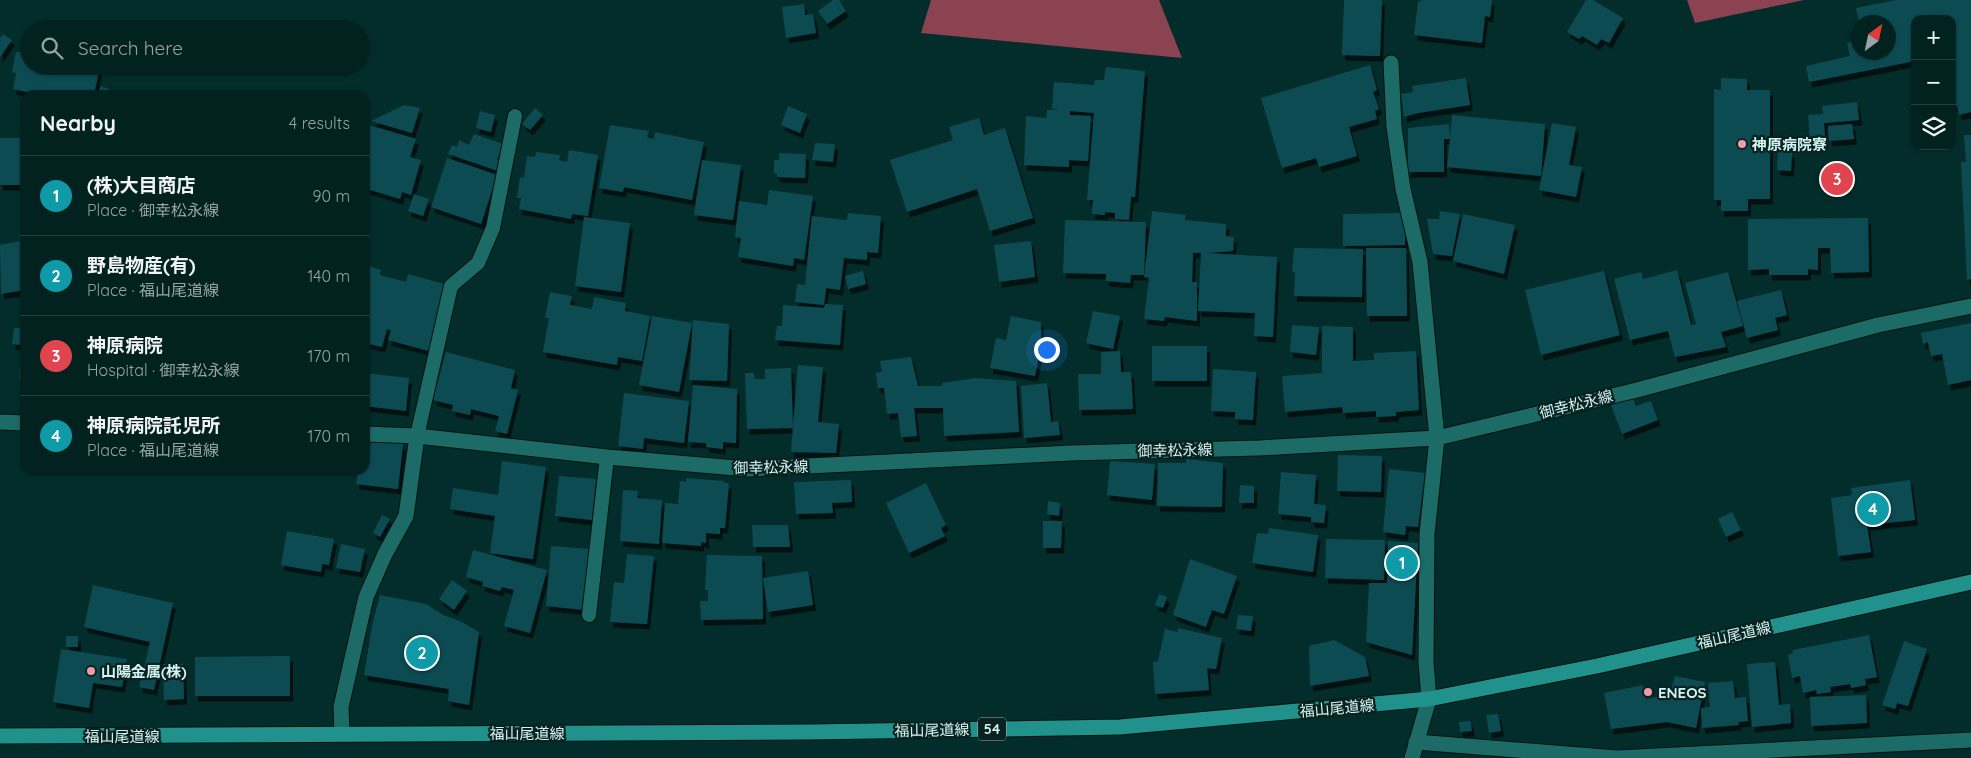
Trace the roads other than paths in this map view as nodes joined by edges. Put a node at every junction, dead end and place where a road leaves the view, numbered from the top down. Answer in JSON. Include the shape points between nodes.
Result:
{"nodes":[{"id":1,"x":1391,"y":63,"type":"dead end"},
{"id":2,"x":515,"y":116,"type":"dead end"},
{"id":3,"x":1971,"y":306,"type":"edge"},
{"id":4,"x":0,"y":422,"type":"edge"},
{"id":5,"x":20,"y":423,"type":"edge"},
{"id":6,"x":370,"y":434,"type":"edge"},
{"id":7,"x":417,"y":436,"type":"junction"},
{"id":8,"x":1437,"y":438,"type":"junction"},
{"id":9,"x":607,"y":457,"type":"junction"},
{"id":10,"x":1971,"y":582,"type":"edge"},
{"id":11,"x":589,"y":615,"type":"dead end"},
{"id":12,"x":1429,"y":699,"type":"junction"},
{"id":13,"x":342,"y":734,"type":"junction"},
{"id":14,"x":0,"y":736,"type":"edge"},
{"id":15,"x":1971,"y":740,"type":"edge"},
{"id":16,"x":1416,"y":742,"type":"junction"},
{"id":17,"x":1412,"y":758,"type":"edge"}],
"edges":[{"from":1,"to":8,"type":"main road","via":[[1394,127],[1403,190],[1420,262]]},
{"from":2,"to":7,"type":"lane","via":[[493,228],[478,263],[451,286]]},
{"from":3,"to":8,"type":"main road","name":"御幸松永線","via":[[1878,325],[1638,390]]},
{"from":4,"to":5,"type":"main road"},
{"from":6,"to":7,"type":"main road","name":"御幸松永線"},
{"from":7,"to":9,"type":"main road","name":"御幸松永線"},
{"from":7,"to":13,"type":"main road","via":[[406,516],[366,597],[341,706]]},
{"from":8,"to":9,"type":"main road","name":"御幸松永線","via":[[748,469]]},
{"from":8,"to":12,"type":"main road","via":[[1427,534],[1426,662]]},
{"from":9,"to":11,"type":"lane"},
{"from":10,"to":12,"type":"main road","name":"福山尾道線","number":"54","via":[[1597,666]]},
{"from":12,"to":13,"type":"main road","name":"福山尾道線","number":"54","via":[[1120,727]]},
{"from":12,"to":16,"type":"main road"},
{"from":13,"to":14,"type":"main road","name":"福山尾道線","number":"54"},
{"from":15,"to":16,"type":"main road","via":[[1617,758]]},
{"from":16,"to":17,"type":"main road"}]}
